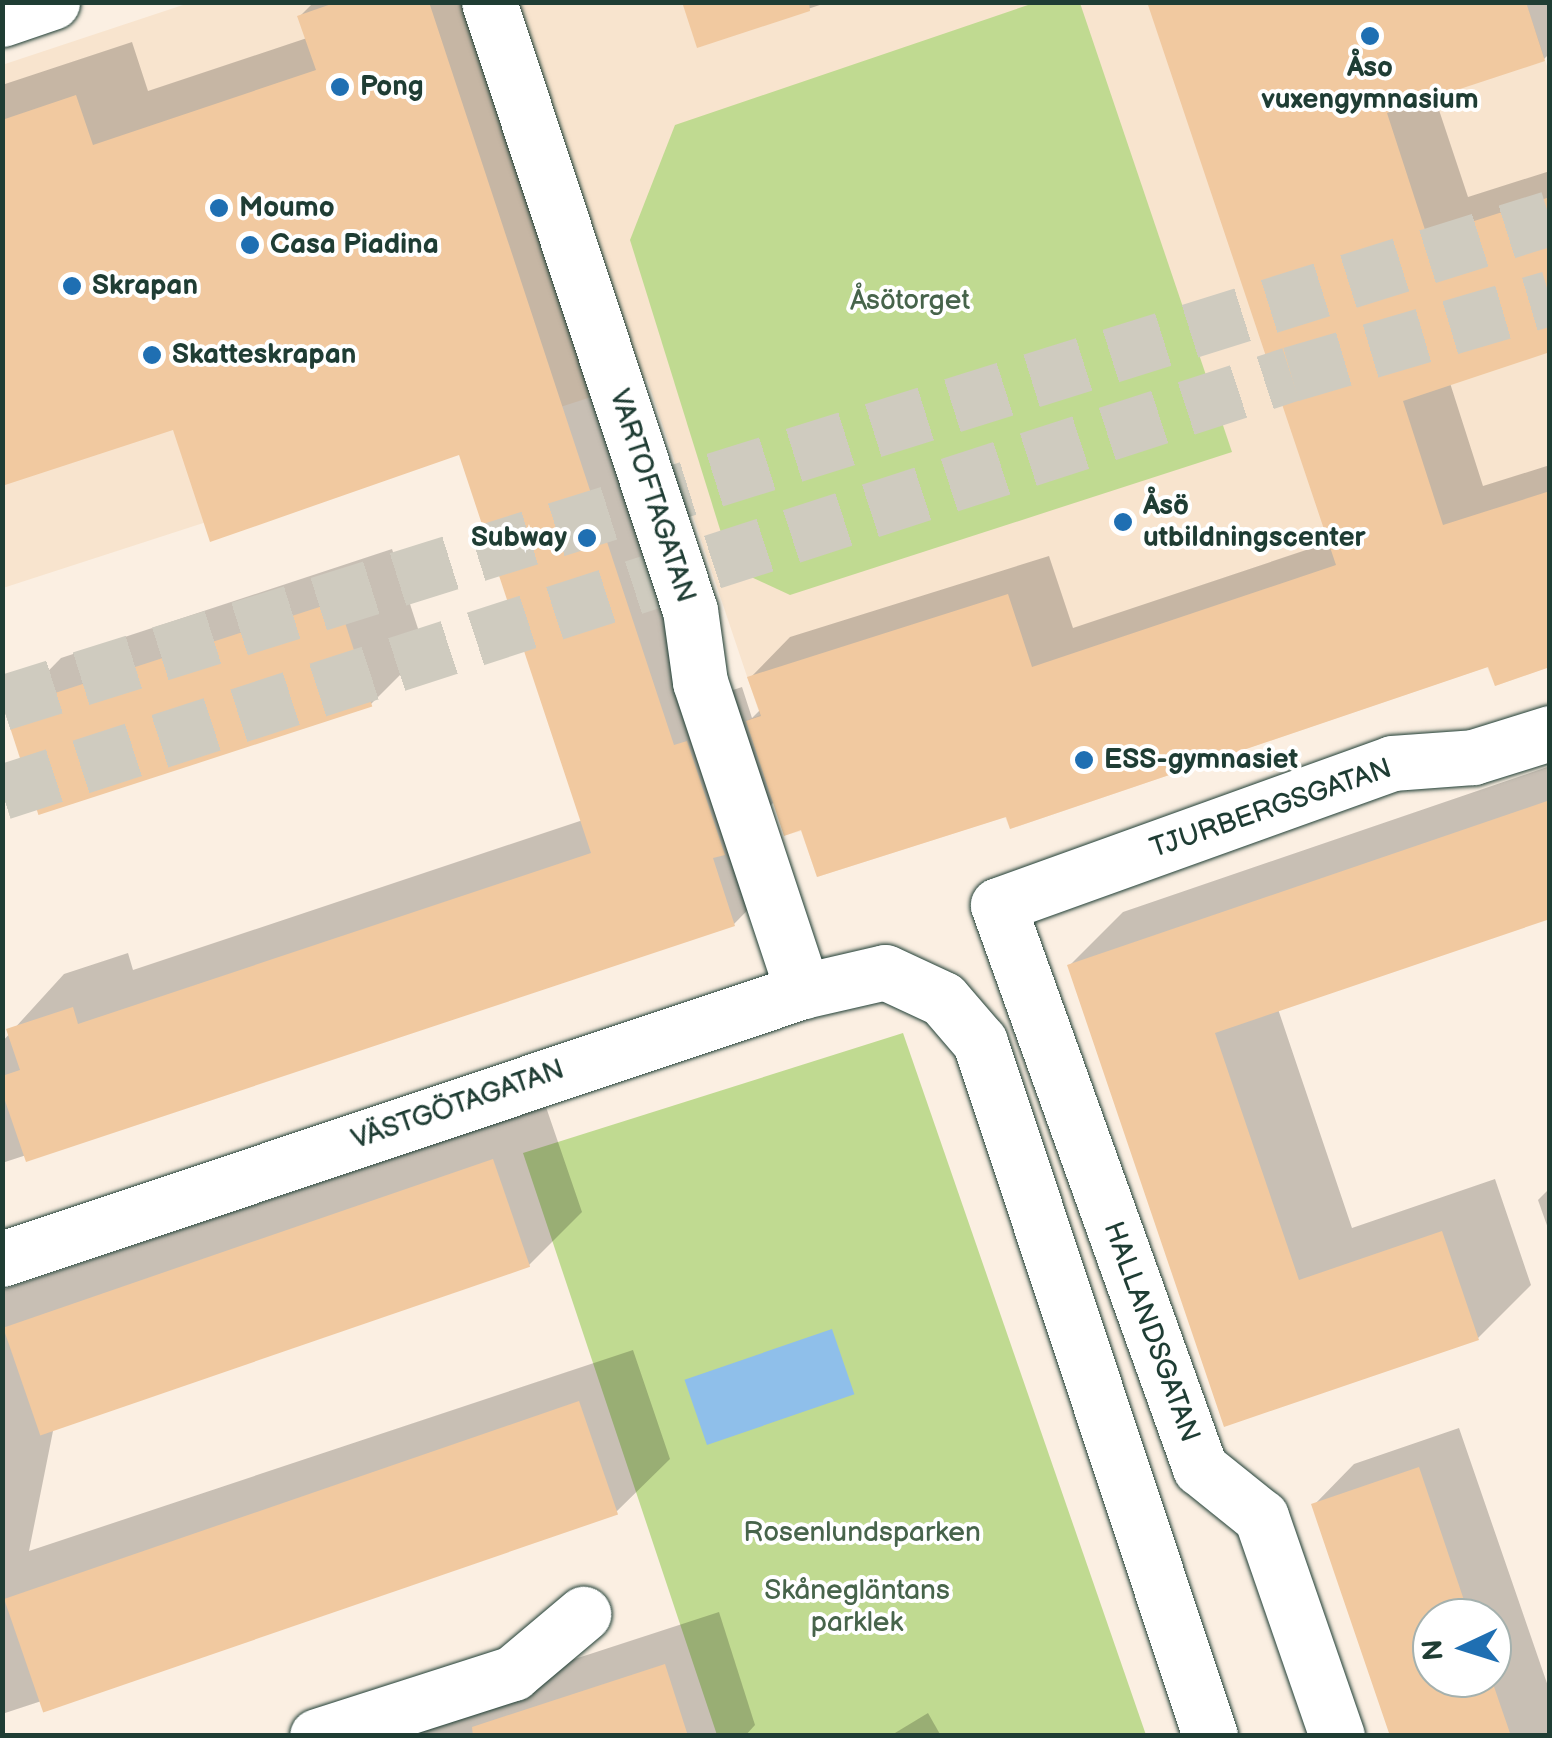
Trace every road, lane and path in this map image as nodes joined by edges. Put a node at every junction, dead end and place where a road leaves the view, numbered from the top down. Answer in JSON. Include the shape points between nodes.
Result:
{"nodes":[{"id":1,"x":52,"y":2,"type":"edge"},
{"id":2,"x":489,"y":2,"type":"edge"},
{"id":3,"x":2,"y":19,"type":"edge"},
{"id":4,"x":1550,"y":733,"type":"edge"},
{"id":5,"x":998,"y":905,"type":"joint"},
{"id":6,"x":803,"y":991,"type":"junction"},
{"id":7,"x":2,"y":1259,"type":"edge"},
{"id":8,"x":583,"y":1614,"type":"dead end"},
{"id":9,"x":317,"y":1736,"type":"edge"},
{"id":10,"x":1210,"y":1736,"type":"edge"},
{"id":11,"x":1337,"y":1736,"type":"edge"}],
"edges":[{"from":1,"to":3,"type":"street"},
{"from":2,"to":6,"type":"street","name":"VARTOFTAGATAN","via":[[690,610],[700,682]]},
{"from":4,"to":5,"type":"street","name":"TJURBERGSGATAN","via":[[1473,757],[1392,763]]},
{"from":5,"to":11,"type":"street","name":"HALLANDSGATAN","via":[[1200,1468],[1260,1517]]},
{"from":6,"to":7,"type":"street","name":"VÄSTGÖTAGATAN"},
{"from":6,"to":10,"type":"street","name":"VÄSTGÖTAGATAN","via":[[885,972],[943,999],[980,1042]]},
{"from":8,"to":9,"type":"street","via":[[514,1673]]}]}
